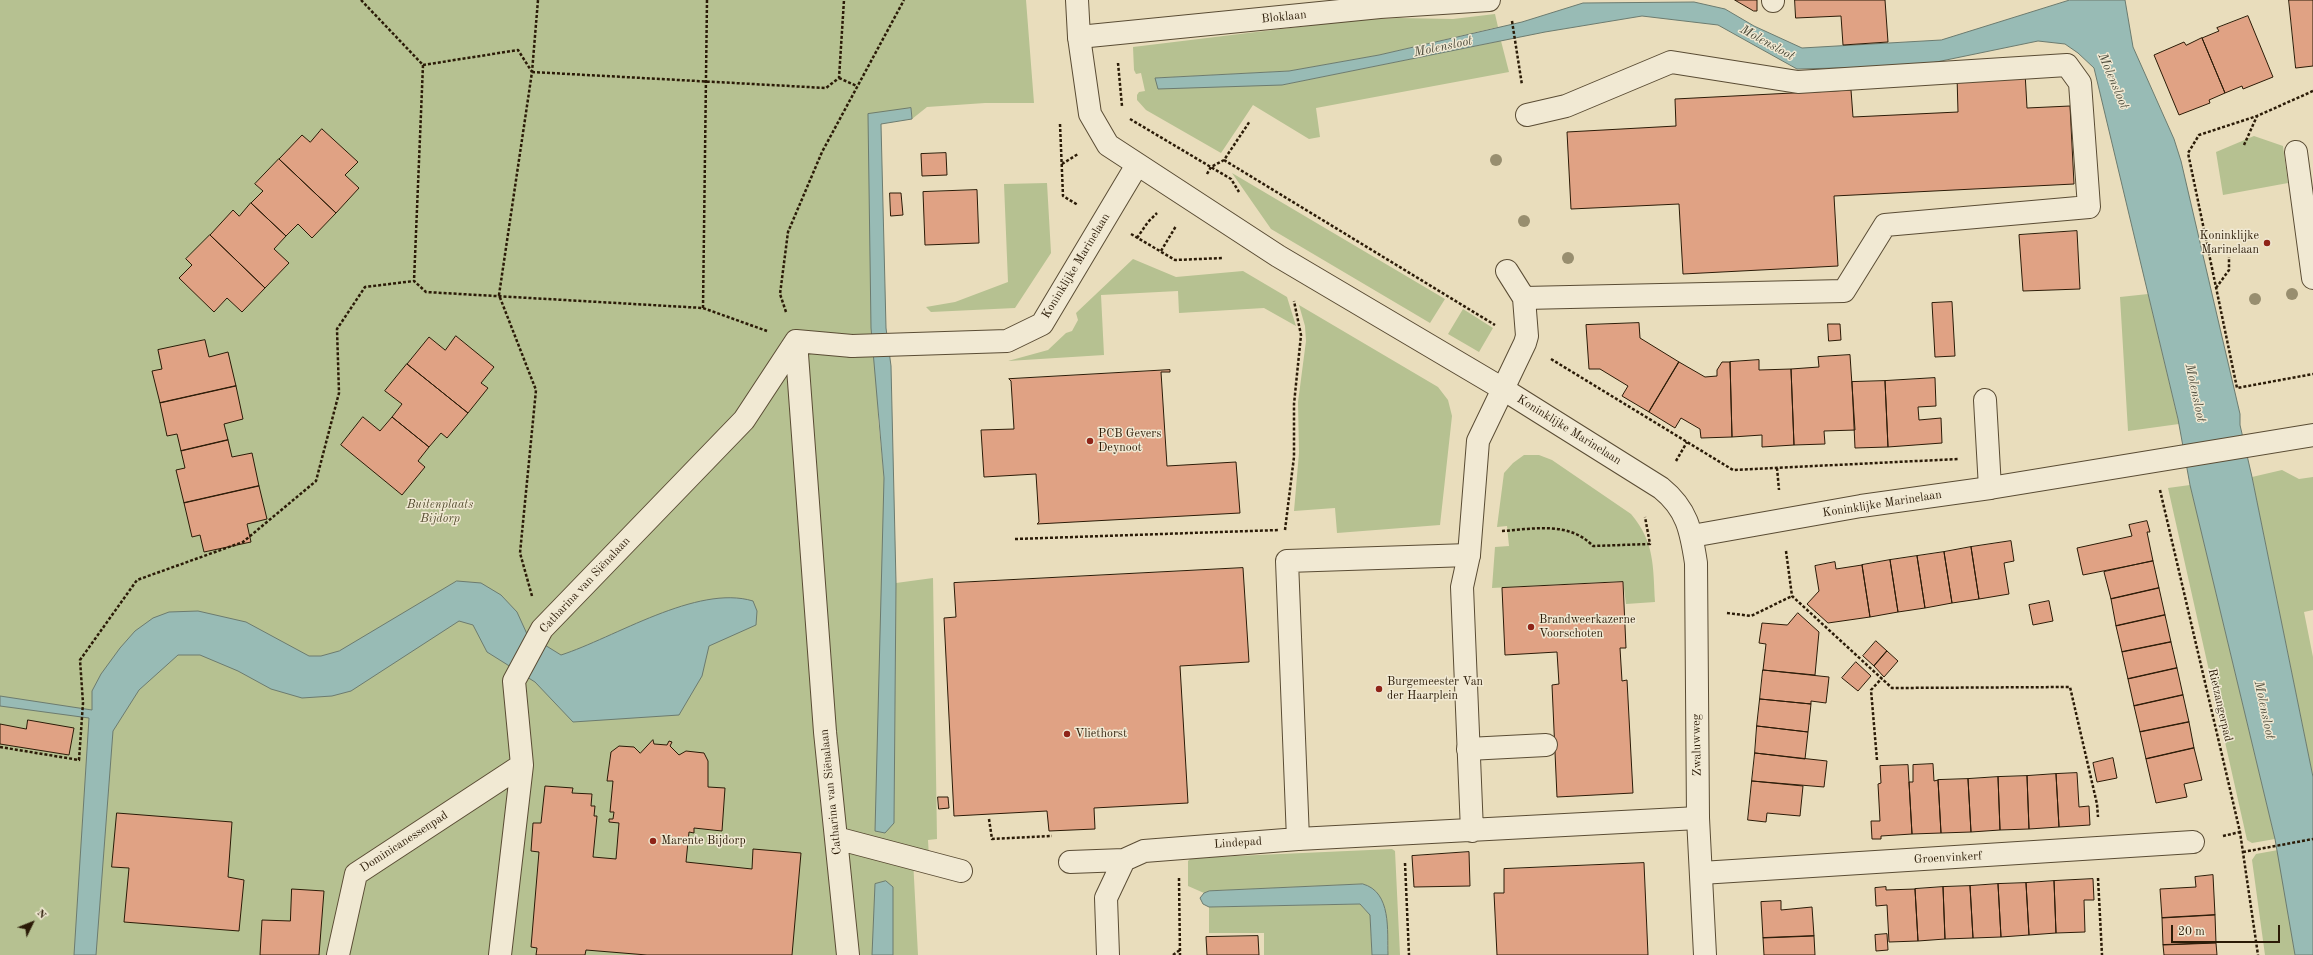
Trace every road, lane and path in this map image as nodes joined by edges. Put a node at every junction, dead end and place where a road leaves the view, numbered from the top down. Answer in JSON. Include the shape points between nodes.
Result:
{"nodes":[{"id":1,"x":361,"y":0,"type":"edge"},
{"id":2,"x":538,"y":0,"type":"edge"},
{"id":3,"x":707,"y":0,"type":"edge"},
{"id":4,"x":844,"y":0,"type":"edge"},
{"id":5,"x":904,"y":0,"type":"edge"},
{"id":6,"x":1077,"y":0,"type":"edge"},
{"id":7,"x":1489,"y":0,"type":"edge"},
{"id":8,"x":1511,"y":15,"type":"dead end"},
{"id":9,"x":1115,"y":35,"type":"junction"},
{"id":10,"x":1079,"y":37,"type":"junction"},
{"id":11,"x":1517,"y":53,"type":"dead end"},
{"id":12,"x":423,"y":65,"type":"junction"},
{"id":13,"x":532,"y":72,"type":"junction"},
{"id":14,"x":839,"y":78,"type":"junction"},
{"id":15,"x":705,"y":81,"type":"junction"},
{"id":16,"x":857,"y":86,"type":"junction"},
{"id":17,"x":2313,"y":91,"type":"edge"},
{"id":18,"x":1123,"y":114,"type":"dead end"},
{"id":19,"x":1527,"y":116,"type":"dead end"},
{"id":20,"x":2257,"y":116,"type":"junction"},
{"id":21,"x":1128,"y":117,"type":"dead end"},
{"id":22,"x":2244,"y":146,"type":"dead end"},
{"id":23,"x":2296,"y":152,"type":"dead end"},
{"id":24,"x":1224,"y":160,"type":"dead end"},
{"id":25,"x":1137,"y":165,"type":"junction"},
{"id":26,"x":1242,"y":198,"type":"dead end"},
{"id":27,"x":2229,"y":257,"type":"dead end"},
{"id":28,"x":1507,"y":271,"type":"dead end"},
{"id":29,"x":1308,"y":275,"type":"junction"},
{"id":30,"x":2313,"y":278,"type":"edge"},
{"id":31,"x":414,"y":281,"type":"junction"},
{"id":32,"x":2216,"y":288,"type":"junction"},
{"id":33,"x":499,"y":295,"type":"junction"},
{"id":34,"x":1524,"y":298,"type":"junction"},
{"id":35,"x":703,"y":308,"type":"junction"},
{"id":36,"x":796,"y":341,"type":"junction"},
{"id":37,"x":1525,"y":343,"type":"junction"},
{"id":38,"x":2313,"y":374,"type":"edge"},
{"id":39,"x":1503,"y":389,"type":"junction"},
{"id":40,"x":1985,"y":400,"type":"dead end"},
{"id":41,"x":2313,"y":435,"type":"edge"},
{"id":42,"x":1687,"y":442,"type":"junction"},
{"id":43,"x":1988,"y":458,"type":"junction"},
{"id":44,"x":2162,"y":459,"type":"junction"},
{"id":45,"x":1661,"y":488,"type":"junction"},
{"id":46,"x":1990,"y":488,"type":"junction"},
{"id":47,"x":1287,"y":512,"type":"dead end"},
{"id":48,"x":1285,"y":530,"type":"dead end"},
{"id":49,"x":1470,"y":533,"type":"junction"},
{"id":50,"x":1692,"y":536,"type":"junction"},
{"id":51,"x":1015,"y":540,"type":"dead end"},
{"id":52,"x":1469,"y":555,"type":"junction"},
{"id":53,"x":1695,"y":609,"type":"junction"},
{"id":54,"x":539,"y":633,"type":"junction"},
{"id":55,"x":1882,"y":678,"type":"junction"},
{"id":56,"x":1546,"y":745,"type":"dead end"},
{"id":57,"x":0,"y":747,"type":"edge"},
{"id":58,"x":1468,"y":749,"type":"junction"},
{"id":59,"x":1876,"y":760,"type":"dead end"},
{"id":60,"x":522,"y":765,"type":"junction"},
{"id":61,"x":1698,"y":818,"type":"junction"},
{"id":62,"x":989,"y":819,"type":"dead end"},
{"id":63,"x":1472,"y":831,"type":"junction"},
{"id":64,"x":1404,"y":834,"type":"junction"},
{"id":65,"x":836,"y":838,"type":"junction"},
{"id":66,"x":1298,"y":839,"type":"junction"},
{"id":67,"x":2313,"y":839,"type":"edge"},
{"id":68,"x":2194,"y":842,"type":"dead end"},
{"id":69,"x":1178,"y":848,"type":"junction"},
{"id":70,"x":2099,"y":849,"type":"junction"},
{"id":71,"x":2243,"y":852,"type":"junction"},
{"id":72,"x":1124,"y":860,"type":"junction"},
{"id":73,"x":1070,"y":862,"type":"joint"},
{"id":74,"x":961,"y":871,"type":"dead end"},
{"id":75,"x":1701,"y":873,"type":"junction"},
{"id":76,"x":1180,"y":950,"type":"junction"},
{"id":77,"x":338,"y":955,"type":"edge"},
{"id":78,"x":500,"y":955,"type":"edge"},
{"id":79,"x":848,"y":955,"type":"edge"},
{"id":80,"x":1108,"y":955,"type":"edge"},
{"id":81,"x":1173,"y":955,"type":"edge"},
{"id":82,"x":1180,"y":955,"type":"edge"},
{"id":83,"x":1409,"y":955,"type":"edge"},
{"id":84,"x":1705,"y":955,"type":"edge"},
{"id":85,"x":2102,"y":955,"type":"edge"},
{"id":86,"x":2258,"y":955,"type":"edge"}],
"edges":[{"from":1,"to":12,"type":"path"},
{"from":2,"to":13,"type":"path"},
{"from":3,"to":15,"type":"path"},
{"from":4,"to":14,"type":"path"},
{"from":5,"to":16,"type":"path"},
{"from":6,"to":10,"type":"street","name":"Koninklijke Marinelaan"},
{"from":7,"to":9,"type":"street","name":"Bloklaan","via":[[1380,7]]},
{"from":8,"to":11,"type":"path"},
{"from":9,"to":10,"type":"street","name":"Bloklaan"},
{"from":9,"to":18,"type":"path"},
{"from":10,"to":25,"type":"street","name":"Koninklijke Marinelaan","via":[[1090,114],[1108,145]]},
{"from":12,"to":13,"type":"path","via":[[518,50]]},
{"from":12,"to":31,"type":"path"},
{"from":13,"to":15,"type":"path"},
{"from":13,"to":33,"type":"path"},
{"from":14,"to":15,"type":"path","via":[[826,88]]},
{"from":14,"to":16,"type":"path"},
{"from":15,"to":35,"type":"path"},
{"from":16,"to":36,"type":"path","via":[[822,152],[788,232],[780,294]]},
{"from":17,"to":20,"type":"path"},
{"from":19,"to":34,"type":"street","via":[[1566,106],[1671,62],[1798,82],[2067,65],[2080,83],[2089,207],[1885,225],[1844,292]]},
{"from":20,"to":22,"type":"path"},
{"from":20,"to":32,"type":"path","via":[[2199,135],[2188,152]]},
{"from":21,"to":26,"type":"path","via":[[1231,179]]},
{"from":23,"to":30,"type":"street"},
{"from":24,"to":37,"type":"path"},
{"from":25,"to":29,"type":"street","name":"Koninklijke Marinelaan"},
{"from":25,"to":36,"type":"street","name":"Koninklijke Marinelaan","via":[[1042,324],[1007,341],[852,346]]},
{"from":27,"to":32,"type":"path","via":[[2229,270]]},
{"from":28,"to":34,"type":"street"},
{"from":29,"to":39,"type":"street","name":"Koninklijke Marinelaan"},
{"from":29,"to":47,"type":"path","via":[[1294,298],[1301,335],[1294,404],[1294,457]]},
{"from":31,"to":33,"type":"path","via":[[426,292]]},
{"from":31,"to":57,"type":"path","via":[[365,287],[336,329],[340,393],[316,481],[243,542],[137,580],[80,660],[83,703],[79,760]]},
{"from":32,"to":38,"type":"path","via":[[2238,388]]},
{"from":33,"to":35,"type":"path"},
{"from":33,"to":54,"type":"path","via":[[536,390],[520,553]]},
{"from":34,"to":37,"type":"street","name":"Koninklijke Marinelaan"},
{"from":35,"to":36,"type":"path"},
{"from":36,"to":54,"type":"street","name":"Catharina van Siënalaan","via":[[744,420]]},
{"from":36,"to":65,"type":"street","name":"Catharina van Siënalaan","via":[[825,732]]},
{"from":37,"to":39,"type":"street","name":"Koninklijke Marinelaan"},
{"from":37,"to":42,"type":"path"},
{"from":39,"to":45,"type":"street","name":"Koninklijke Marinelaan"},
{"from":39,"to":49,"type":"street","via":[[1478,441]]},
{"from":40,"to":43,"type":"street"},
{"from":41,"to":44,"type":"street","name":"Koninklijke Marinelaan"},
{"from":42,"to":43,"type":"path","via":[[1733,470]]},
{"from":42,"to":45,"type":"path"},
{"from":43,"to":46,"type":"street"},
{"from":44,"to":46,"type":"street","name":"Koninklijke Marinelaan"},
{"from":44,"to":71,"type":"path","name":"Rietzangerpad"},
{"from":45,"to":49,"type":"path","via":[[1645,512],[1650,544],[1593,546],[1584,537],[1562,528]]},
{"from":45,"to":50,"type":"street","name":"Koninklijke Marinelaan","via":[[1675,500]]},
{"from":46,"to":50,"type":"street","name":"Koninklijke Marinelaan","via":[[1861,506]]},
{"from":48,"to":51,"type":"path"},
{"from":49,"to":52,"type":"street"},
{"from":50,"to":53,"type":"street","name":"Zwaluwweg","via":[[1696,562]]},
{"from":52,"to":58,"type":"street","via":[[1462,587]]},
{"from":52,"to":66,"type":"street","via":[[1287,561]]},
{"from":53,"to":55,"type":"path","via":[[1751,616],[1792,596]]},
{"from":53,"to":61,"type":"street","name":"Zwaluwweg"},
{"from":54,"to":60,"type":"street","name":"Catharina van Siënalaan","via":[[514,681]]},
{"from":55,"to":59,"type":"path","via":[[1871,690]]},
{"from":55,"to":70,"type":"path","via":[[1892,688],[2070,687],[2097,804]]},
{"from":56,"to":58,"type":"street"},
{"from":58,"to":63,"type":"street"},
{"from":60,"to":77,"type":"street","name":"Dominicanessenpad","via":[[356,874]]},
{"from":60,"to":78,"type":"street","name":"Catharina van Siënalaan"},
{"from":61,"to":63,"type":"street"},
{"from":61,"to":75,"type":"street","name":"Zwaluwweg"},
{"from":62,"to":73,"type":"path","via":[[992,839],[1068,835]]},
{"from":63,"to":64,"type":"street"},
{"from":64,"to":66,"type":"street"},
{"from":64,"to":83,"type":"path"},
{"from":65,"to":74,"type":"street"},
{"from":65,"to":79,"type":"street","name":"Catharina van Siënalaan"},
{"from":66,"to":69,"type":"street","name":"Lindepad"},
{"from":67,"to":71,"type":"path"},
{"from":68,"to":70,"type":"street","name":"Groenvinkerf"},
{"from":69,"to":72,"type":"street","name":"Lindepad","via":[[1144,851]]},
{"from":69,"to":76,"type":"path"},
{"from":70,"to":75,"type":"street","name":"Groenvinkerf"},
{"from":70,"to":85,"type":"path","via":[[2097,864]]},
{"from":71,"to":86,"type":"path","name":"Rietzangerpad"},
{"from":72,"to":73,"type":"street"},
{"from":72,"to":80,"type":"street","via":[[1106,898]]},
{"from":75,"to":84,"type":"street","name":"Zwaluwweg"},
{"from":76,"to":81,"type":"path"},
{"from":76,"to":82,"type":"path"}]}
